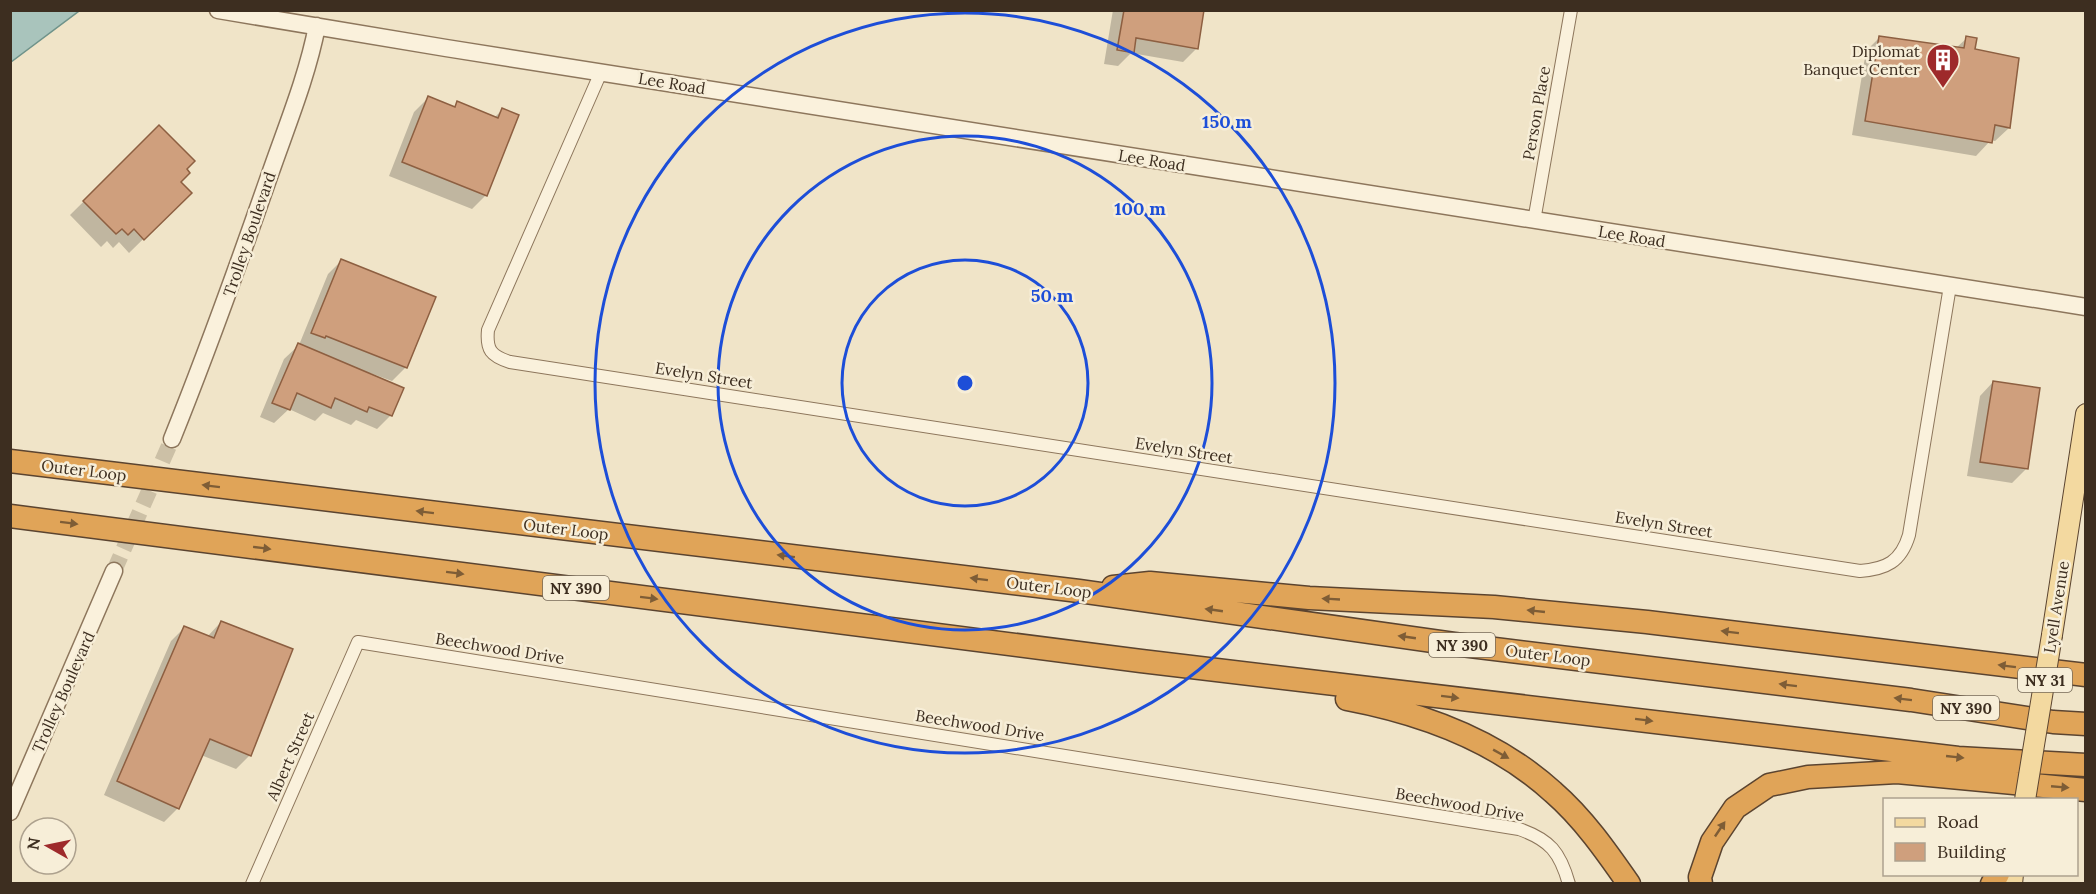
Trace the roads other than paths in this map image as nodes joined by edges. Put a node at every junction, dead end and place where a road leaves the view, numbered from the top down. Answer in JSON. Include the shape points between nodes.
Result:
{"nodes":[{"id":1,"x":219,"y":10,"type":"edge"},
{"id":2,"x":1571,"y":10,"type":"edge"},
{"id":3,"x":317,"y":26,"type":"junction"},
{"id":4,"x":601,"y":72,"type":"junction"},
{"id":5,"x":1534,"y":221,"type":"junction"},
{"id":6,"x":1950,"y":286,"type":"junction"},
{"id":7,"x":2085,"y":307,"type":"edge"},
{"id":8,"x":2085,"y":414,"type":"edge"},
{"id":9,"x":172,"y":439,"type":"tunnel mouth"},
{"id":10,"x":10,"y":461,"type":"edge"},
{"id":11,"x":10,"y":516,"type":"edge"},
{"id":12,"x":114,"y":572,"type":"tunnel mouth"},
{"id":13,"x":1079,"y":591,"type":"junction"},
{"id":14,"x":358,"y":642,"type":"joint"},
{"id":15,"x":1142,"y":661,"type":"junction"},
{"id":16,"x":2085,"y":675,"type":"edge"},
{"id":17,"x":2085,"y":724,"type":"edge"},
{"id":18,"x":1855,"y":745,"type":"junction"},
{"id":19,"x":2085,"y":765,"type":"edge"},
{"id":20,"x":1897,"y":772,"type":"junction"},
{"id":21,"x":2085,"y":790,"type":"edge"},
{"id":22,"x":2025,"y":798,"type":"edge"},
{"id":23,"x":10,"y":813,"type":"edge"},
{"id":24,"x":252,"y":884,"type":"edge"},
{"id":25,"x":1569,"y":884,"type":"edge"},
{"id":26,"x":1629,"y":884,"type":"edge"},
{"id":27,"x":1701,"y":884,"type":"edge"}],
"edges":[{"from":1,"to":3,"type":"street","name":"Lee Road"},
{"from":2,"to":5,"type":"street","name":"Person Place"},
{"from":3,"to":4,"type":"street","name":"Lee Road"},
{"from":3,"to":9,"type":"street","name":"Trolley Boulevard","via":[[305,73],[253,222]]},
{"from":4,"to":5,"type":"street","name":"Lee Road"},
{"from":4,"to":6,"type":"street","name":"Evelyn Street","via":[[488,330],[490,351],[499,358],[1860,571],[1878,570],[1898,559],[1905,549]]},
{"from":5,"to":6,"type":"street","name":"Lee Road"},
{"from":6,"to":7,"type":"street","name":"Lee Road"},
{"from":8,"to":22,"type":"main road","name":"Lyell Avenue","number":"NY 31","bridge":true},
{"from":13,"to":10,"type":"highway","name":"Outer Loop","number":"NY 390","one_way":true},
{"from":11,"to":15,"type":"highway","number":"NY 390","one_way":true},
{"from":12,"to":23,"type":"street","name":"Trolley Boulevard"},
{"from":16,"to":13,"type":"highway","one_way":true,"via":[[1494,607],[1309,598],[1150,583]]},
{"from":17,"to":13,"type":"highway","name":"Outer Loop","number":"NY 390","one_way":true,"via":[[1454,644]]},
{"from":14,"to":24,"type":"street","name":"Albert Street"},
{"from":14,"to":25,"type":"street","name":"Beechwood Drive","via":[[1519,829],[1538,836],[1554,849]]},
{"from":15,"to":18,"type":"highway","number":"NY 390","one_way":true},
{"from":15,"to":26,"type":"highway","one_way":true,"via":[[1393,708],[1454,730],[1506,756],[1553,792],[1606,850]]},
{"from":18,"to":19,"type":"highway","number":"NY 390","one_way":true,"via":[[1958,758]]},
{"from":18,"to":20,"type":"highway"},
{"from":20,"to":21,"type":"highway","one_way":true},
{"from":27,"to":20,"type":"highway","one_way":true,"via":[[1712,842],[1734,808],[1769,785],[1808,777]]}]}
